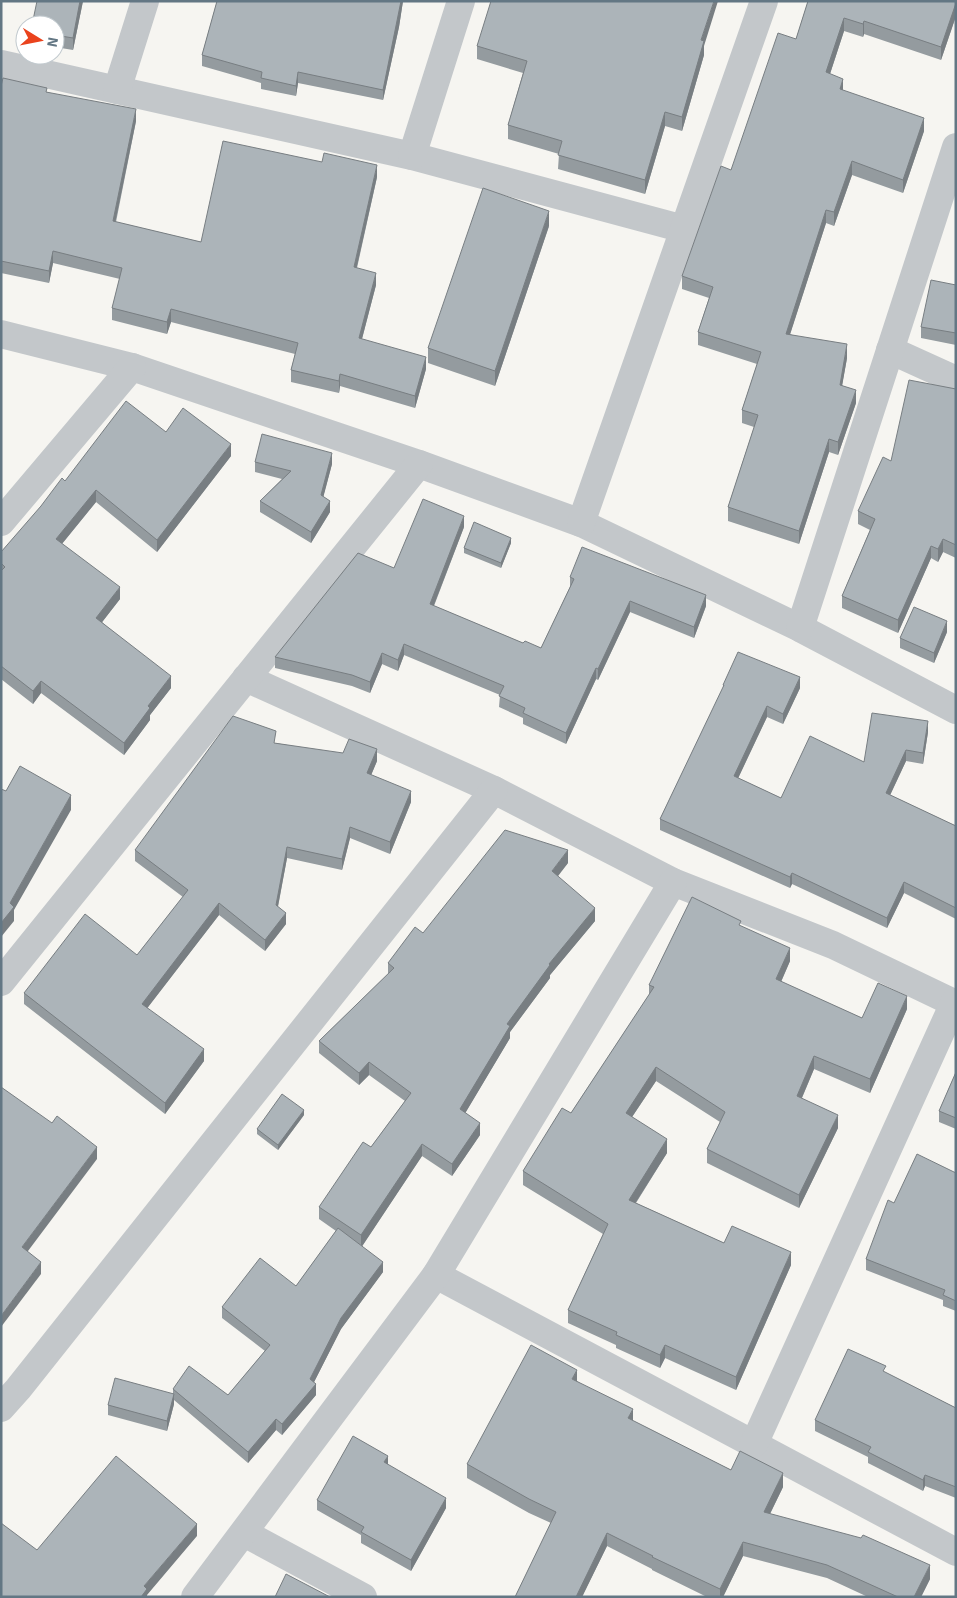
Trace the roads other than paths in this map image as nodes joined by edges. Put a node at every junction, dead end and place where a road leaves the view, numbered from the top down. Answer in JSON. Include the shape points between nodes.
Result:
{"nodes":[{"id":1,"x":145,"y":1,"type":"edge"},
{"id":2,"x":461,"y":1,"type":"edge"},
{"id":3,"x":764,"y":1,"type":"edge"},
{"id":4,"x":1,"y":64,"type":"edge"},
{"id":5,"x":117,"y":90,"type":"junction"},
{"id":6,"x":956,"y":147,"type":"edge"},
{"id":7,"x":412,"y":156,"type":"junction"},
{"id":8,"x":684,"y":230,"type":"junction"},
{"id":9,"x":1,"y":334,"type":"edge"},
{"id":10,"x":890,"y":350,"type":"junction"},
{"id":11,"x":132,"y":367,"type":"junction"},
{"id":12,"x":956,"y":380,"type":"edge"},
{"id":13,"x":419,"y":464,"type":"junction"},
{"id":14,"x":1,"y":522,"type":"edge"},
{"id":15,"x":581,"y":523,"type":"junction"},
{"id":16,"x":800,"y":628,"type":"junction"},
{"id":17,"x":246,"y":678,"type":"junction"},
{"id":18,"x":956,"y":710,"type":"edge"},
{"id":19,"x":494,"y":790,"type":"junction"},
{"id":20,"x":673,"y":882,"type":"junction"},
{"id":21,"x":1,"y":982,"type":"edge"},
{"id":22,"x":955,"y":1003,"type":"edge"},
{"id":23,"x":436,"y":1275,"type":"junction"},
{"id":24,"x":1,"y":1408,"type":"edge"},
{"id":25,"x":754,"y":1444,"type":"junction"},
{"id":26,"x":244,"y":1533,"type":"junction"},
{"id":27,"x":956,"y":1552,"type":"edge"},
{"id":28,"x":195,"y":1597,"type":"edge"},
{"id":29,"x":363,"y":1597,"type":"edge"}],
"edges":[{"from":1,"to":5,"type":"street"},
{"from":2,"to":7,"type":"street"},
{"from":3,"to":8,"type":"street"},
{"from":4,"to":5,"type":"street"},
{"from":5,"to":7,"type":"street"},
{"from":6,"to":10,"type":"street"},
{"from":7,"to":8,"type":"street"},
{"from":8,"to":15,"type":"street"},
{"from":9,"to":11,"type":"street"},
{"from":10,"to":12,"type":"street"},
{"from":10,"to":16,"type":"street"},
{"from":11,"to":13,"type":"street"},
{"from":11,"to":14,"type":"street"},
{"from":13,"to":15,"type":"street"},
{"from":13,"to":17,"type":"street"},
{"from":15,"to":16,"type":"street"},
{"from":16,"to":18,"type":"street"},
{"from":17,"to":19,"type":"street"},
{"from":17,"to":21,"type":"street"},
{"from":19,"to":20,"type":"street"},
{"from":19,"to":24,"type":"street"},
{"from":20,"to":22,"type":"street","via":[[833,945]]},
{"from":20,"to":23,"type":"street"},
{"from":22,"to":25,"type":"street"},
{"from":23,"to":25,"type":"street"},
{"from":23,"to":26,"type":"street"},
{"from":25,"to":27,"type":"street"},
{"from":26,"to":28,"type":"street"},
{"from":26,"to":29,"type":"street"}]}
